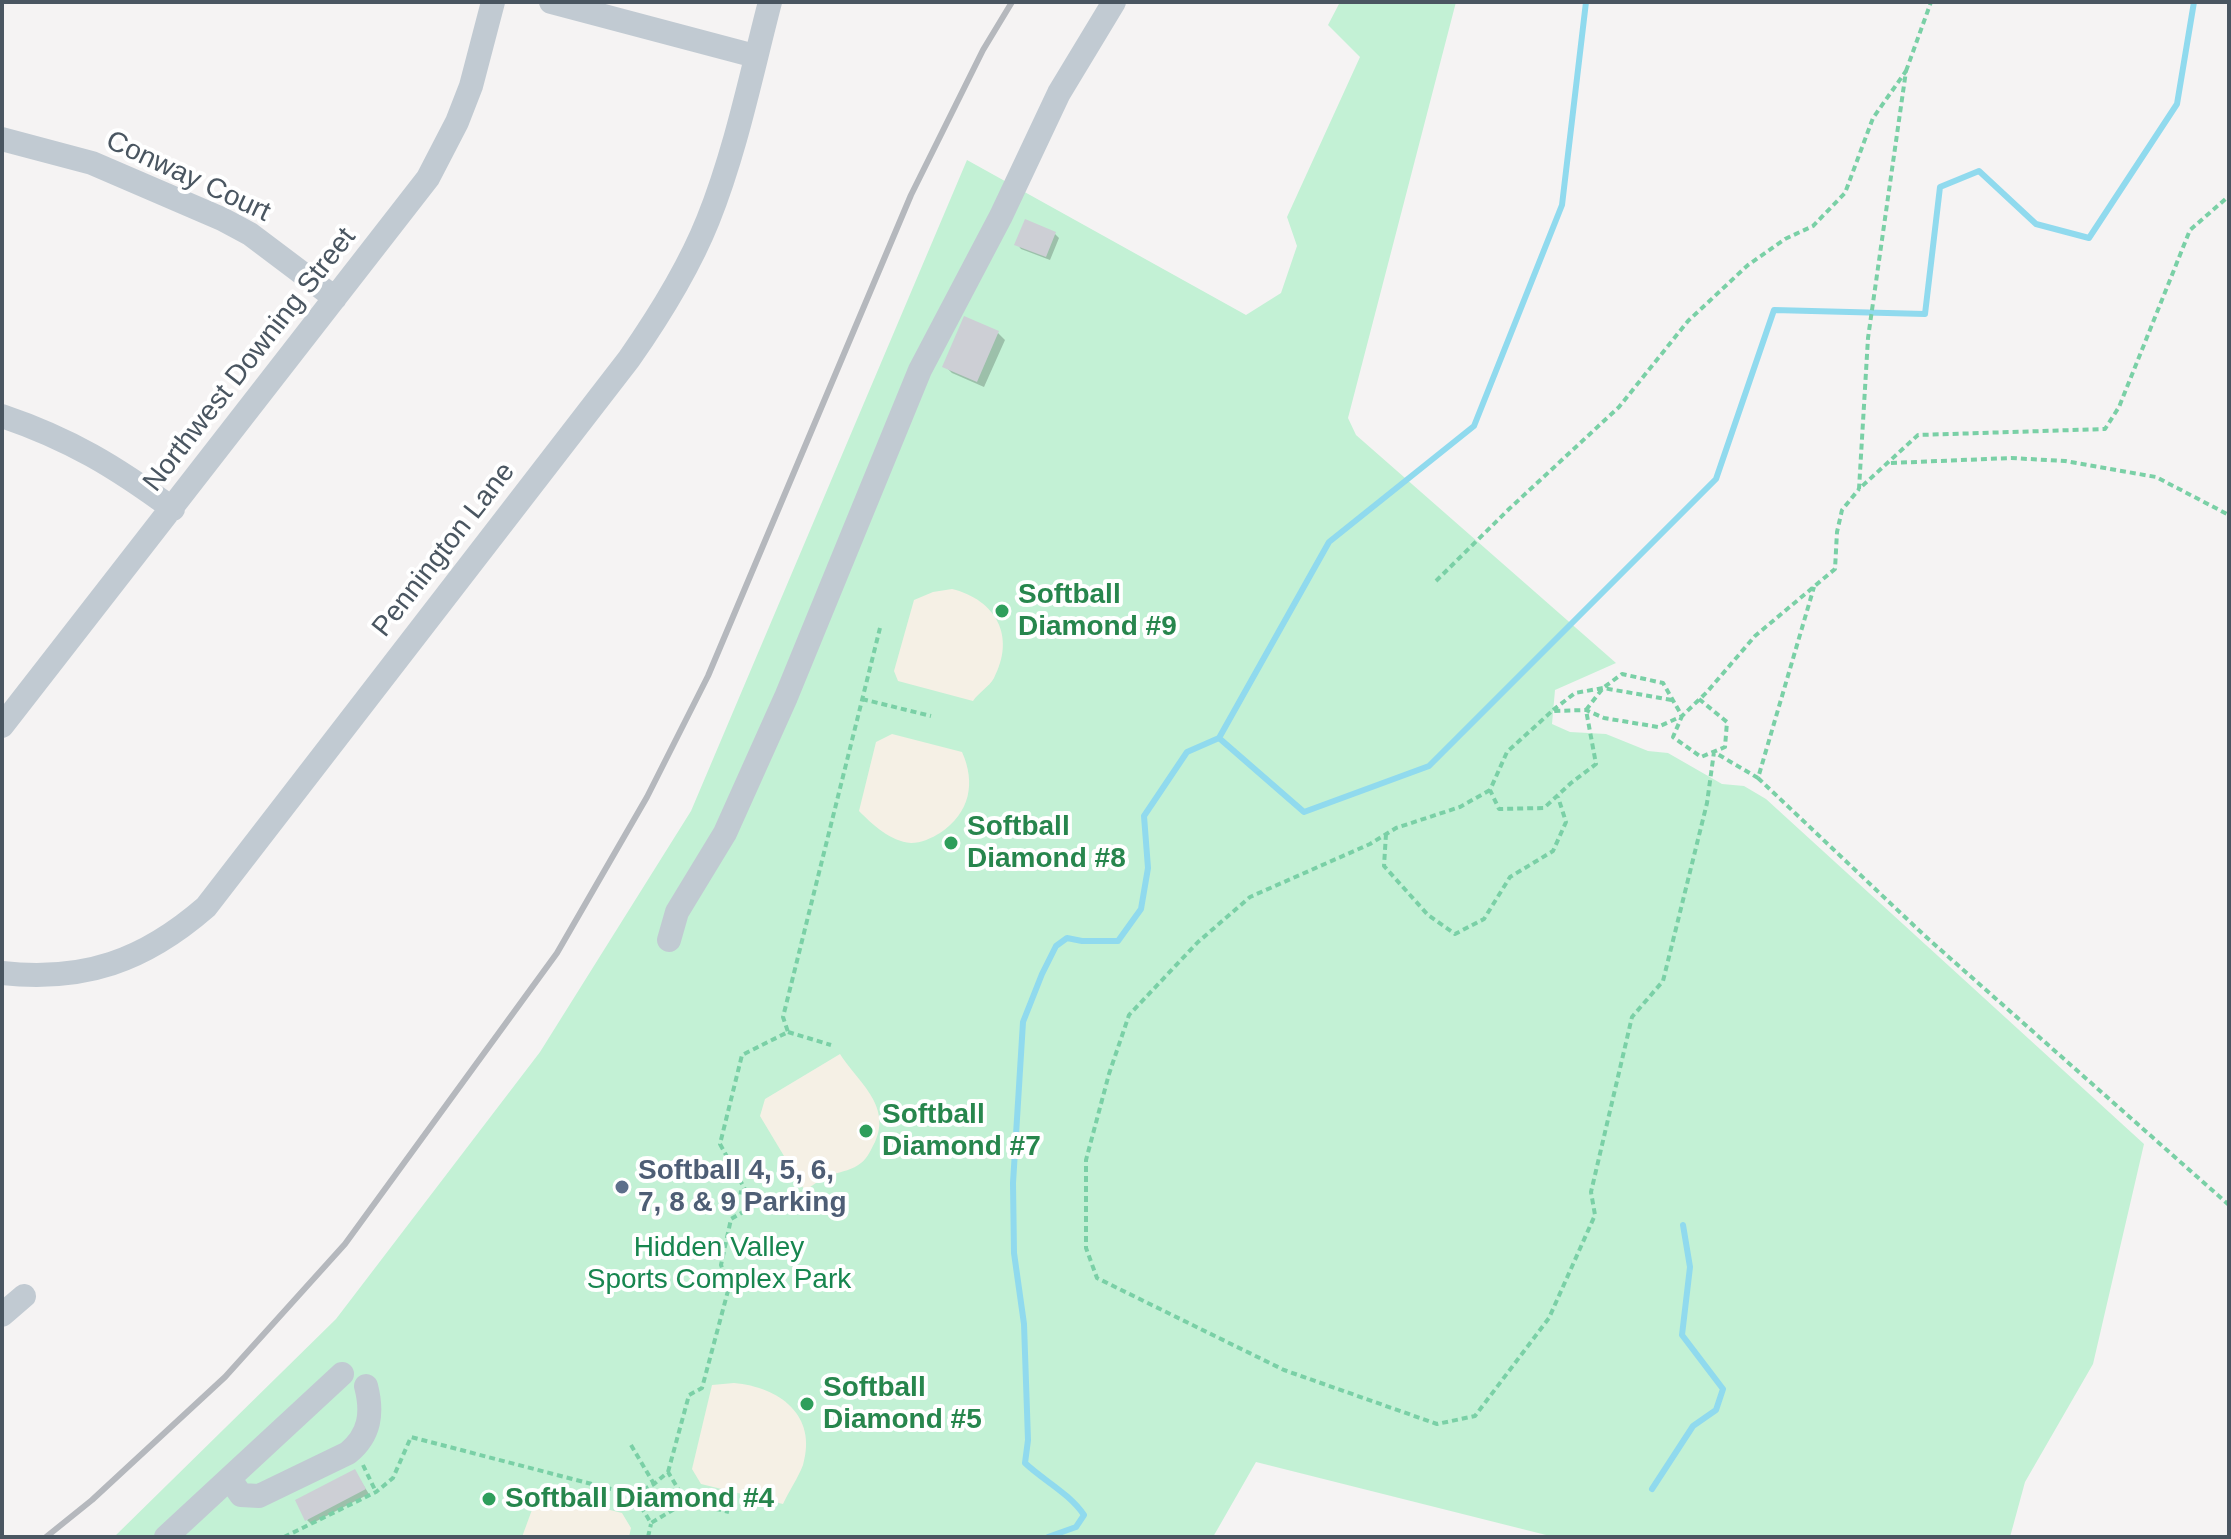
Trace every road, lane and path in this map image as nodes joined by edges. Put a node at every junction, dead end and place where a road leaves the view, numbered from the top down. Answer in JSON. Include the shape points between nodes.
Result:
{"nodes":[{"id":1,"x":493,"y":2,"type":"edge"},
{"id":2,"x":551,"y":2,"type":"edge"},
{"id":3,"x":770,"y":2,"type":"edge"},
{"id":4,"x":1114,"y":2,"type":"edge"},
{"id":5,"x":1931,"y":2,"type":"edge"},
{"id":6,"x":755,"y":56,"type":"junction"},
{"id":7,"x":1906,"y":71,"type":"junction"},
{"id":8,"x":2,"y":139,"type":"edge"},
{"id":9,"x":2229,"y":196,"type":"edge"},
{"id":10,"x":335,"y":298,"type":"junction"},
{"id":11,"x":2,"y":416,"type":"edge"},
{"id":12,"x":1888,"y":463,"type":"junction"},
{"id":13,"x":1859,"y":489,"type":"junction"},
{"id":14,"x":173,"y":509,"type":"junction"},
{"id":15,"x":2229,"y":515,"type":"edge"},
{"id":16,"x":1436,"y":581,"type":"dead end"},
{"id":17,"x":1814,"y":587,"type":"junction"},
{"id":18,"x":880,"y":628,"type":"dead end"},
{"id":19,"x":1603,"y":688,"type":"junction"},
{"id":20,"x":862,"y":699,"type":"junction"},
{"id":21,"x":1699,"y":699,"type":"junction"},
{"id":22,"x":1672,"y":700,"type":"junction"},
{"id":23,"x":1586,"y":710,"type":"junction"},
{"id":24,"x":1552,"y":711,"type":"junction"},
{"id":25,"x":931,"y":716,"type":"dead end"},
{"id":26,"x":1682,"y":716,"type":"junction"},
{"id":27,"x":3,"y":721,"type":"edge"},
{"id":28,"x":1714,"y":752,"type":"junction"},
{"id":29,"x":1758,"y":778,"type":"junction"},
{"id":30,"x":1490,"y":790,"type":"junction"},
{"id":31,"x":1557,"y":796,"type":"junction"},
{"id":32,"x":1386,"y":834,"type":"junction"},
{"id":33,"x":669,"y":940,"type":"dead end"},
{"id":34,"x":2,"y":973,"type":"edge"},
{"id":35,"x":788,"y":1032,"type":"junction"},
{"id":36,"x":831,"y":1045,"type":"dead end"},
{"id":37,"x":724,"y":1191,"type":"dead end"},
{"id":38,"x":747,"y":1193,"type":"junction"},
{"id":39,"x":757,"y":1194,"type":"junction"},
{"id":40,"x":793,"y":1196,"type":"dead end"},
{"id":41,"x":2229,"y":1205,"type":"edge"},
{"id":42,"x":24,"y":1296,"type":"dead end"},
{"id":43,"x":2,"y":1315,"type":"edge"},
{"id":44,"x":342,"y":1374,"type":"dead end"},
{"id":45,"x":366,"y":1386,"type":"dead end"},
{"id":46,"x":631,"y":1445,"type":"dead end"},
{"id":47,"x":668,"y":1472,"type":"junction"},
{"id":48,"x":230,"y":1479,"type":"junction"},
{"id":49,"x":654,"y":1484,"type":"junction"},
{"id":50,"x":634,"y":1495,"type":"junction"},
{"id":51,"x":686,"y":1502,"type":"junction"},
{"id":52,"x":729,"y":1512,"type":"dead end"},
{"id":53,"x":651,"y":1523,"type":"junction"},
{"id":54,"x":166,"y":1537,"type":"edge"},
{"id":55,"x":261,"y":1537,"type":"edge"},
{"id":56,"x":273,"y":1537,"type":"edge"},
{"id":57,"x":284,"y":1537,"type":"edge"},
{"id":58,"x":648,"y":1537,"type":"edge"}],
"edges":[{"from":1,"to":10,"type":"street","name":"Northwest Downing Street","via":[[471,86],[428,178]]},
{"from":2,"to":6,"type":"street"},
{"from":3,"to":6,"type":"street","name":"Pennington Lane"},
{"from":4,"to":33,"type":"street","via":[[1059,93],[920,370],[786,697],[725,833],[677,912]]},
{"from":5,"to":7,"type":"path"},
{"from":6,"to":34,"type":"street","name":"Pennington Lane","via":[[707,223],[654,323],[206,907],[129,959],[53,976]]},
{"from":7,"to":13,"type":"path","via":[[1868,338]]},
{"from":7,"to":16,"type":"path","via":[[1873,118],[1845,193],[1813,226],[1748,265],[1688,321],[1619,407]]},
{"from":8,"to":10,"type":"street","name":"Conway Court","via":[[92,163],[222,219]]},
{"from":9,"to":12,"type":"path","via":[[2190,230],[2119,407],[2105,429],[1918,435]]},
{"from":10,"to":14,"type":"street","name":"Northwest Downing Street"},
{"from":11,"to":14,"type":"street","via":[[103,460]]},
{"from":12,"to":13,"type":"path"},
{"from":12,"to":15,"type":"path","via":[[2065,461],[2156,477]]},
{"from":13,"to":17,"type":"path","via":[[1842,510],[1835,569]]},
{"from":14,"to":27,"type":"street","name":"Northwest Downing Street"},
{"from":17,"to":21,"type":"path","via":[[1755,636]]},
{"from":17,"to":29,"type":"path"},
{"from":18,"to":20,"type":"path"},
{"from":19,"to":22,"type":"path"},
{"from":19,"to":22,"type":"path","via":[[1622,674],[1663,683]]},
{"from":19,"to":23,"type":"path"},
{"from":19,"to":24,"type":"path","via":[[1575,693]]},
{"from":20,"to":25,"type":"path"},
{"from":20,"to":35,"type":"path","via":[[783,1017]]},
{"from":21,"to":26,"type":"path"},
{"from":21,"to":28,"type":"path","via":[[1727,722],[1725,747]]},
{"from":22,"to":26,"type":"path"},
{"from":23,"to":24,"type":"path"},
{"from":23,"to":26,"type":"path","via":[[1658,727]]},
{"from":23,"to":31,"type":"path","via":[[1596,764]]},
{"from":24,"to":30,"type":"path","via":[[1507,752]]},
{"from":26,"to":28,"type":"path","via":[[1673,737],[1701,757]]},
{"from":28,"to":29,"type":"path"},
{"from":28,"to":32,"type":"path","via":[[1707,803],[1663,981],[1632,1017],[1591,1192],[1595,1215],[1549,1318],[1475,1416],[1437,1424],[1284,1370],[1097,1278],[1086,1248],[1086,1160],[1129,1015],[1198,942],[1250,897]]},
{"from":29,"to":41,"type":"path","via":[[1925,936]]},
{"from":30,"to":31,"type":"path","via":[[1499,809],[1544,808]]},
{"from":30,"to":32,"type":"path"},
{"from":31,"to":32,"type":"path","via":[[1566,822],[1553,851],[1510,877],[1484,919],[1455,934],[1428,915],[1384,866]]},
{"from":35,"to":36,"type":"path"},
{"from":35,"to":38,"type":"path","via":[[742,1055],[720,1144]]},
{"from":37,"to":38,"type":"path"},
{"from":38,"to":39,"type":"path"},
{"from":39,"to":40,"type":"path"},
{"from":39,"to":47,"type":"path","via":[[752,1207],[731,1219],[721,1265],[729,1287],[702,1388],[689,1395]]},
{"from":42,"to":43,"type":"street"},
{"from":44,"to":48,"type":"street"},
{"from":45,"to":48,"type":"street","via":[[371,1405],[366,1431],[348,1453],[251,1498],[241,1495]]},
{"from":46,"to":49,"type":"path"},
{"from":47,"to":49,"type":"path"},
{"from":47,"to":51,"type":"path"},
{"from":48,"to":54,"type":"street"},
{"from":49,"to":50,"type":"path"},
{"from":50,"to":53,"type":"path"},
{"from":50,"to":57,"type":"path","via":[[411,1437],[393,1478],[376,1492]]},
{"from":51,"to":52,"type":"path"},
{"from":51,"to":53,"type":"path"},
{"from":53,"to":58,"type":"path"},
{"from":55,"to":56,"type":"path"}]}
